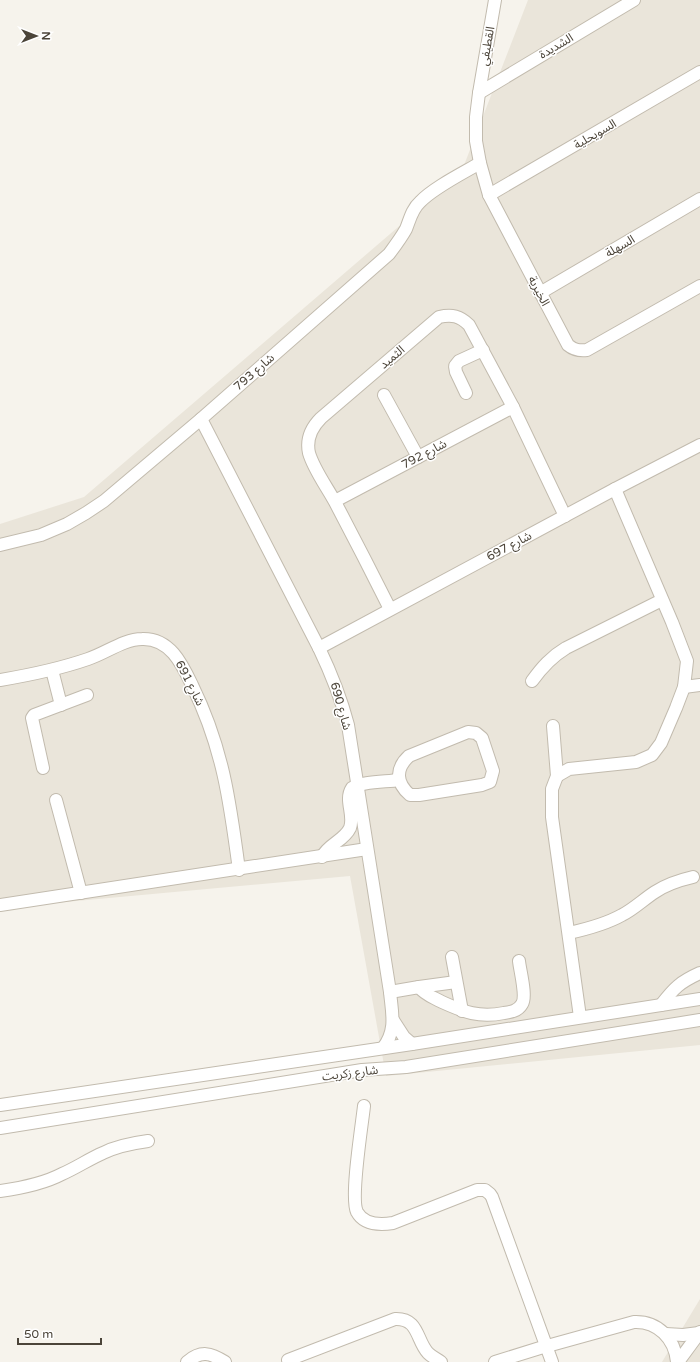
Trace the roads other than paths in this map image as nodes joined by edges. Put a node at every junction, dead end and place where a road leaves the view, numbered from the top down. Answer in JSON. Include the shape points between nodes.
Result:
{"nodes":[{"id":1,"x":495,"y":0,"type":"edge"},
{"id":2,"x":634,"y":0,"type":"edge"},
{"id":3,"x":700,"y":72,"type":"edge"},
{"id":4,"x":479,"y":93,"type":"junction"},
{"id":5,"x":480,"y":163,"type":"junction"},
{"id":6,"x":489,"y":195,"type":"junction"},
{"id":7,"x":700,"y":199,"type":"edge"},
{"id":8,"x":700,"y":286,"type":"edge"},
{"id":9,"x":540,"y":293,"type":"junction"},
{"id":10,"x":482,"y":350,"type":"junction"},
{"id":11,"x":466,"y":393,"type":"dead end"},
{"id":12,"x":384,"y":395,"type":"dead end"},
{"id":13,"x":513,"y":407,"type":"junction"},
{"id":14,"x":201,"y":419,"type":"junction"},
{"id":15,"x":700,"y":445,"type":"edge"},
{"id":16,"x":418,"y":457,"type":"junction"},
{"id":17,"x":614,"y":489,"type":"junction"},
{"id":18,"x":335,"y":501,"type":"junction"},
{"id":19,"x":565,"y":516,"type":"junction"},
{"id":20,"x":0,"y":545,"type":"edge"},
{"id":21,"x":662,"y":600,"type":"junction"},
{"id":22,"x":390,"y":609,"type":"junction"},
{"id":23,"x":319,"y":648,"type":"junction"},
{"id":24,"x":52,"y":670,"type":"junction"},
{"id":25,"x":0,"y":680,"type":"edge"},
{"id":26,"x":532,"y":681,"type":"dead end"},
{"id":27,"x":700,"y":685,"type":"edge"},
{"id":28,"x":684,"y":687,"type":"junction"},
{"id":29,"x":87,"y":695,"type":"dead end"},
{"id":30,"x":61,"y":705,"type":"junction"},
{"id":31,"x":553,"y":726,"type":"dead end"},
{"id":32,"x":43,"y":768,"type":"dead end"},
{"id":33,"x":557,"y":776,"type":"junction"},
{"id":34,"x":399,"y":780,"type":"junction"},
{"id":35,"x":357,"y":785,"type":"junction"},
{"id":36,"x":56,"y":800,"type":"dead end"},
{"id":37,"x":367,"y":849,"type":"junction"},
{"id":38,"x":322,"y":857,"type":"junction"},
{"id":39,"x":238,"y":870,"type":"junction"},
{"id":40,"x":693,"y":877,"type":"dead end"},
{"id":41,"x":81,"y":893,"type":"junction"},
{"id":42,"x":0,"y":906,"type":"edge"},
{"id":43,"x":569,"y":933,"type":"junction"},
{"id":44,"x":452,"y":957,"type":"dead end"},
{"id":45,"x":519,"y":961,"type":"dead end"},
{"id":46,"x":700,"y":973,"type":"edge"},
{"id":47,"x":456,"y":982,"type":"junction"},
{"id":48,"x":419,"y":987,"type":"junction"},
{"id":49,"x":390,"y":992,"type":"junction"},
{"id":50,"x":700,"y":999,"type":"edge"},
{"id":51,"x":661,"y":1005,"type":"junction"},
{"id":52,"x":462,"y":1011,"type":"junction"},
{"id":53,"x":580,"y":1018,"type":"junction"},
{"id":54,"x":393,"y":1020,"type":"junction"},
{"id":55,"x":700,"y":1020,"type":"edge"},
{"id":56,"x":412,"y":1044,"type":"junction"},
{"id":57,"x":382,"y":1048,"type":"junction"},
{"id":58,"x":0,"y":1105,"type":"edge"},
{"id":59,"x":364,"y":1106,"type":"dead end"},
{"id":60,"x":0,"y":1128,"type":"edge"},
{"id":61,"x":148,"y":1141,"type":"dead end"},
{"id":62,"x":0,"y":1191,"type":"edge"},
{"id":63,"x":700,"y":1332,"type":"edge"},
{"id":64,"x":666,"y":1334,"type":"junction"},
{"id":65,"x":546,"y":1346,"type":"junction"},
{"id":66,"x":313,"y":1356,"type":"edge"},
{"id":67,"x":288,"y":1360,"type":"dead end"},
{"id":68,"x":187,"y":1362,"type":"edge"},
{"id":69,"x":225,"y":1362,"type":"edge"},
{"id":70,"x":441,"y":1362,"type":"edge"},
{"id":71,"x":495,"y":1362,"type":"edge"},
{"id":72,"x":552,"y":1362,"type":"edge"},
{"id":73,"x":678,"y":1362,"type":"edge"}],
"edges":[{"from":1,"to":4,"type":"street","name":"القطيفي"},
{"from":2,"to":4,"type":"street","name":"الشديدة"},
{"from":3,"to":6,"type":"street","name":"السويحلية"},
{"from":4,"to":5,"type":"street","name":"الخيرية","via":[[476,141]]},
{"from":5,"to":6,"type":"street","name":"الخيرية"},
{"from":5,"to":14,"type":"street","name":"شارع 793","via":[[430,193],[420,202],[411,214],[399,242],[389,254]]},
{"from":6,"to":9,"type":"street","name":"الخيرية"},
{"from":7,"to":9,"type":"street","name":"السهلة"},
{"from":8,"to":9,"type":"street","name":"الخيرية","via":[[587,350],[580,351],[568,345]]},
{"from":10,"to":11,"type":"street","via":[[459,361],[455,366]]},
{"from":10,"to":13,"type":"street","name":"الثميد"},
{"from":10,"to":18,"type":"street","name":"الثميد","via":[[464,319],[456,315],[440,318],[314,425],[308,443],[309,453]]},
{"from":12,"to":16,"type":"street"},
{"from":13,"to":16,"type":"street","name":"شارع 792"},
{"from":13,"to":19,"type":"street","name":"الثميد"},
{"from":14,"to":20,"type":"street","name":"شارع 793","via":[[104,501],[86,513],[41,535]]},
{"from":14,"to":23,"type":"street","name":"شارع 690"},
{"from":15,"to":17,"type":"street","name":"شارع 697"},
{"from":16,"to":18,"type":"street","name":"شارع 792"},
{"from":17,"to":19,"type":"street","name":"شارع 697"},
{"from":17,"to":21,"type":"street"},
{"from":18,"to":22,"type":"street","name":"الثميد"},
{"from":19,"to":22,"type":"street","name":"شارع 697"},
{"from":21,"to":26,"type":"street","via":[[553,656]]},
{"from":21,"to":28,"type":"street","via":[[687,661]]},
{"from":22,"to":23,"type":"street","name":"شارع 697"},
{"from":23,"to":35,"type":"street","name":"شارع 690","via":[[342,702]]},
{"from":24,"to":25,"type":"street","name":"شارع 691"},
{"from":24,"to":30,"type":"street"},
{"from":24,"to":39,"type":"street","name":"شارع 691","via":[[135,640],[150,639],[170,649],[179,660],[199,699],[214,739],[227,787]]},
{"from":27,"to":28,"type":"street"},
{"from":28,"to":33,"type":"street","via":[[661,743],[652,754],[636,762],[569,769]]},
{"from":29,"to":30,"type":"street"},
{"from":30,"to":32,"type":"street","via":[[32,718]]},
{"from":31,"to":33,"type":"street"},
{"from":33,"to":43,"type":"street","via":[[552,789],[552,817]]},
{"from":34,"to":34,"type":"street","via":[[410,795],[419,795],[482,785],[490,782],[492,771],[482,738],[476,732],[468,732],[409,756],[402,762]]},
{"from":34,"to":35,"type":"street"},
{"from":35,"to":37,"type":"street","name":"شارع 690"},
{"from":35,"to":38,"type":"street","via":[[349,793],[350,828]]},
{"from":36,"to":41,"type":"street"},
{"from":37,"to":38,"type":"street"},
{"from":37,"to":49,"type":"street","name":"شارع 690"},
{"from":38,"to":39,"type":"street"},
{"from":39,"to":41,"type":"street"},
{"from":40,"to":43,"type":"street","via":[[656,891],[610,921]]},
{"from":41,"to":42,"type":"street"},
{"from":43,"to":53,"type":"street"},
{"from":44,"to":47,"type":"street"},
{"from":45,"to":52,"type":"street","via":[[524,998],[519,1008],[494,1015]]},
{"from":46,"to":51,"type":"street","via":[[675,987]]},
{"from":47,"to":48,"type":"street"},
{"from":47,"to":52,"type":"street"},
{"from":48,"to":49,"type":"street"},
{"from":48,"to":52,"type":"street","via":[[423,993]]},
{"from":49,"to":54,"type":"street","name":"شارع 690"},
{"from":50,"to":51,"type":"street","name":"شارع زكريت"},
{"from":51,"to":53,"type":"street","name":"شارع زكريت"},
{"from":53,"to":56,"type":"street","name":"شارع زكريت"},
{"from":54,"to":56,"type":"street","name":"شارع 690"},
{"from":54,"to":57,"type":"street","name":"شارع 690","via":[[391,1035]]},
{"from":55,"to":60,"type":"street","name":"شارع زكريت","via":[[406,1067],[362,1070]]},
{"from":56,"to":57,"type":"street","name":"شارع زكريت"},
{"from":57,"to":58,"type":"street","name":"شارع زكريت"},
{"from":59,"to":65,"type":"street","via":[[354,1194],[357,1212],[368,1222],[392,1223],[477,1190],[488,1192]]},
{"from":61,"to":62,"type":"street","via":[[103,1153],[46,1181]]},
{"from":63,"to":64,"type":"street"},
{"from":63,"to":73,"type":"street"},
{"from":64,"to":65,"type":"street","via":[[648,1323],[634,1322]]},
{"from":64,"to":73,"type":"street"},
{"from":65,"to":71,"type":"street"},
{"from":65,"to":72,"type":"street"},
{"from":66,"to":67,"type":"street"},
{"from":66,"to":70,"type":"street","via":[[400,1319],[414,1326],[428,1353]]},
{"from":68,"to":69,"type":"street","via":[[204,1354],[215,1356]]}]}
